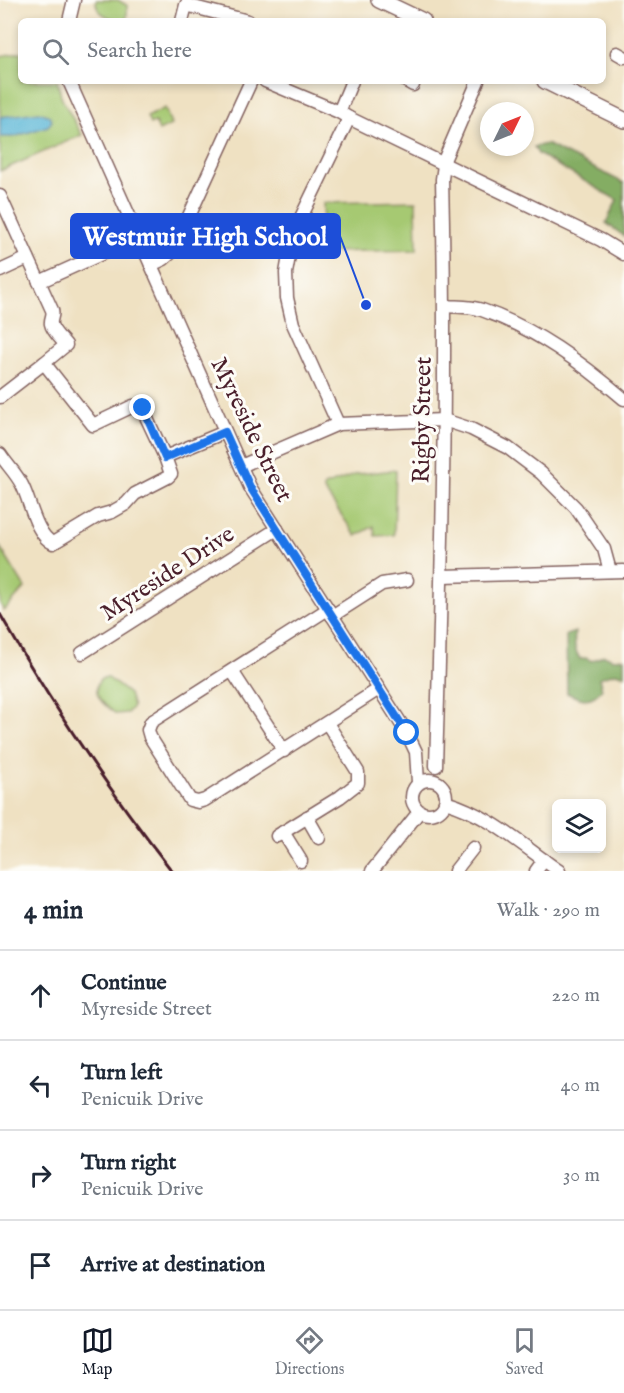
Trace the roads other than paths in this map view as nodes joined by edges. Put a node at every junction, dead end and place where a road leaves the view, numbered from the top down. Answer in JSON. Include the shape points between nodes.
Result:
{"nodes":[{"id":1,"x":74,"y":0,"type":"edge"},
{"id":2,"x":379,"y":0,"type":"edge"},
{"id":3,"x":184,"y":2,"type":"edge"},
{"id":4,"x":70,"y":18,"type":"edge"},
{"id":5,"x":182,"y":18,"type":"edge"},
{"id":6,"x":238,"y":18,"type":"edge"},
{"id":7,"x":417,"y":18,"type":"edge"},
{"id":8,"x":70,"y":84,"type":"edge"},
{"id":9,"x":250,"y":84,"type":"edge"},
{"id":10,"x":272,"y":84,"type":"edge"},
{"id":11,"x":351,"y":84,"type":"edge"},
{"id":12,"x":477,"y":84,"type":"edge"},
{"id":13,"x":551,"y":84,"type":"edge"},
{"id":14,"x":344,"y":115,"type":"junction"},
{"id":15,"x":624,"y":120,"type":"edge"},
{"id":16,"x":444,"y":164,"type":"junction"},
{"id":17,"x":0,"y":196,"type":"edge"},
{"id":18,"x":139,"y":237,"type":"junction"},
{"id":19,"x":624,"y":254,"type":"edge"},
{"id":20,"x":28,"y":258,"type":"junction"},
{"id":21,"x":151,"y":265,"type":"junction"},
{"id":22,"x":0,"y":271,"type":"edge"},
{"id":23,"x":39,"y":282,"type":"junction"},
{"id":24,"x":445,"y":306,"type":"junction"},
{"id":25,"x":44,"y":363,"type":"junction"},
{"id":26,"x":0,"y":397,"type":"edge"},
{"id":27,"x":624,"y":399,"type":"edge"},
{"id":28,"x":444,"y":420,"type":"junction"},
{"id":29,"x":338,"y":424,"type":"junction"},
{"id":30,"x":225,"y":432,"type":"junction"},
{"id":31,"x":0,"y":454,"type":"edge"},
{"id":32,"x":165,"y":458,"type":"junction"},
{"id":33,"x":241,"y":466,"type":"junction"},
{"id":34,"x":277,"y":529,"type":"junction"},
{"id":35,"x":610,"y":571,"type":"junction"},
{"id":36,"x":624,"y":571,"type":"edge"},
{"id":37,"x":442,"y":576,"type":"junction"},
{"id":38,"x":407,"y":580,"type":"dead end"},
{"id":39,"x":330,"y":612,"type":"junction"},
{"id":40,"x":82,"y":653,"type":"dead end"},
{"id":41,"x":232,"y":670,"type":"junction"},
{"id":42,"x":379,"y":689,"type":"junction"},
{"id":43,"x":327,"y":723,"type":"junction"},
{"id":44,"x":284,"y":751,"type":"junction"},
{"id":45,"x":436,"y":766,"type":"dead end"},
{"id":46,"x":418,"y":782,"type":"junction"},
{"id":47,"x":446,"y":802,"type":"junction"},
{"id":48,"x":420,"y":812,"type":"junction"},
{"id":49,"x":307,"y":817,"type":"junction"},
{"id":50,"x":319,"y":838,"type":"dead end"},
{"id":51,"x":473,"y":848,"type":"dead end"},
{"id":52,"x":544,"y":860,"type":"junction"},
{"id":53,"x":301,"y":861,"type":"dead end"},
{"id":54,"x":372,"y":871,"type":"edge"},
{"id":55,"x":455,"y":871,"type":"edge"},
{"id":56,"x":536,"y":871,"type":"edge"},
{"id":57,"x":559,"y":871,"type":"edge"}],
"edges":[{"from":1,"to":4,"type":"street"},
{"from":2,"to":7,"type":"street"},
{"from":3,"to":5,"type":"street"},
{"from":3,"to":6,"type":"street"},
{"from":8,"to":18,"type":"street","name":"Myreside Street"},
{"from":9,"to":21,"type":"street","via":[[176,247],[168,257]]},
{"from":10,"to":14,"type":"street"},
{"from":11,"to":14,"type":"street"},
{"from":12,"to":16,"type":"street","name":"Rigby Street"},
{"from":13,"to":15,"type":"street"},
{"from":14,"to":16,"type":"street"},
{"from":14,"to":29,"type":"street","via":[[290,243],[286,273],[293,324]]},
{"from":16,"to":19,"type":"street"},
{"from":16,"to":24,"type":"street","name":"Rigby Street"},
{"from":17,"to":20,"type":"street"},
{"from":18,"to":21,"type":"street","name":"Myreside Street"},
{"from":18,"to":23,"type":"street"},
{"from":20,"to":22,"type":"street"},
{"from":20,"to":23,"type":"street"},
{"from":21,"to":30,"type":"street","name":"Myreside Street"},
{"from":23,"to":25,"type":"street","via":[[53,312],[52,327],[66,345]]},
{"from":24,"to":27,"type":"street","via":[[481,309],[527,330],[580,362]]},
{"from":24,"to":28,"type":"street","name":"Rigby Street"},
{"from":25,"to":26,"type":"street"},
{"from":25,"to":32,"type":"street","via":[[93,425],[141,406]]},
{"from":28,"to":29,"type":"street"},
{"from":28,"to":35,"type":"street","via":[[508,448],[541,473],[576,508],[604,549]]},
{"from":28,"to":37,"type":"street","name":"Rigby Street"},
{"from":29,"to":33,"type":"street"},
{"from":30,"to":32,"type":"street"},
{"from":30,"to":33,"type":"street","name":"Myreside Street"},
{"from":31,"to":32,"type":"street","via":[[24,487],[34,518],[54,543],[169,476],[171,471]]},
{"from":33,"to":34,"type":"street","name":"Myreside Street"},
{"from":34,"to":39,"type":"street","name":"Myreside Street"},
{"from":34,"to":40,"type":"street","name":"Myreside Drive"},
{"from":35,"to":36,"type":"street"},
{"from":35,"to":37,"type":"street"},
{"from":37,"to":45,"type":"street","name":"Rigby Street"},
{"from":38,"to":39,"type":"street","via":[[380,585]]},
{"from":39,"to":41,"type":"street"},
{"from":39,"to":42,"type":"street","name":"Myreside Street"},
{"from":41,"to":44,"type":"street"},
{"from":41,"to":44,"type":"street","via":[[149,726],[150,737],[190,800],[205,800]]},
{"from":42,"to":43,"type":"street"},
{"from":42,"to":46,"type":"street","name":"Myreside Street","via":[[413,745]]},
{"from":43,"to":44,"type":"street"},
{"from":43,"to":49,"type":"street","via":[[358,772],[359,780]]},
{"from":46,"to":47,"type":"street","via":[[439,782]]},
{"from":46,"to":48,"type":"street","via":[[411,797]]},
{"from":47,"to":48,"type":"street","via":[[435,813]]},
{"from":47,"to":52,"type":"street","via":[[483,818]]},
{"from":48,"to":54,"type":"street"},
{"from":49,"to":50,"type":"street"},
{"from":49,"to":53,"type":"street","via":[[280,834]]},
{"from":51,"to":55,"type":"street"},
{"from":52,"to":56,"type":"street"},
{"from":52,"to":57,"type":"street"}]}
